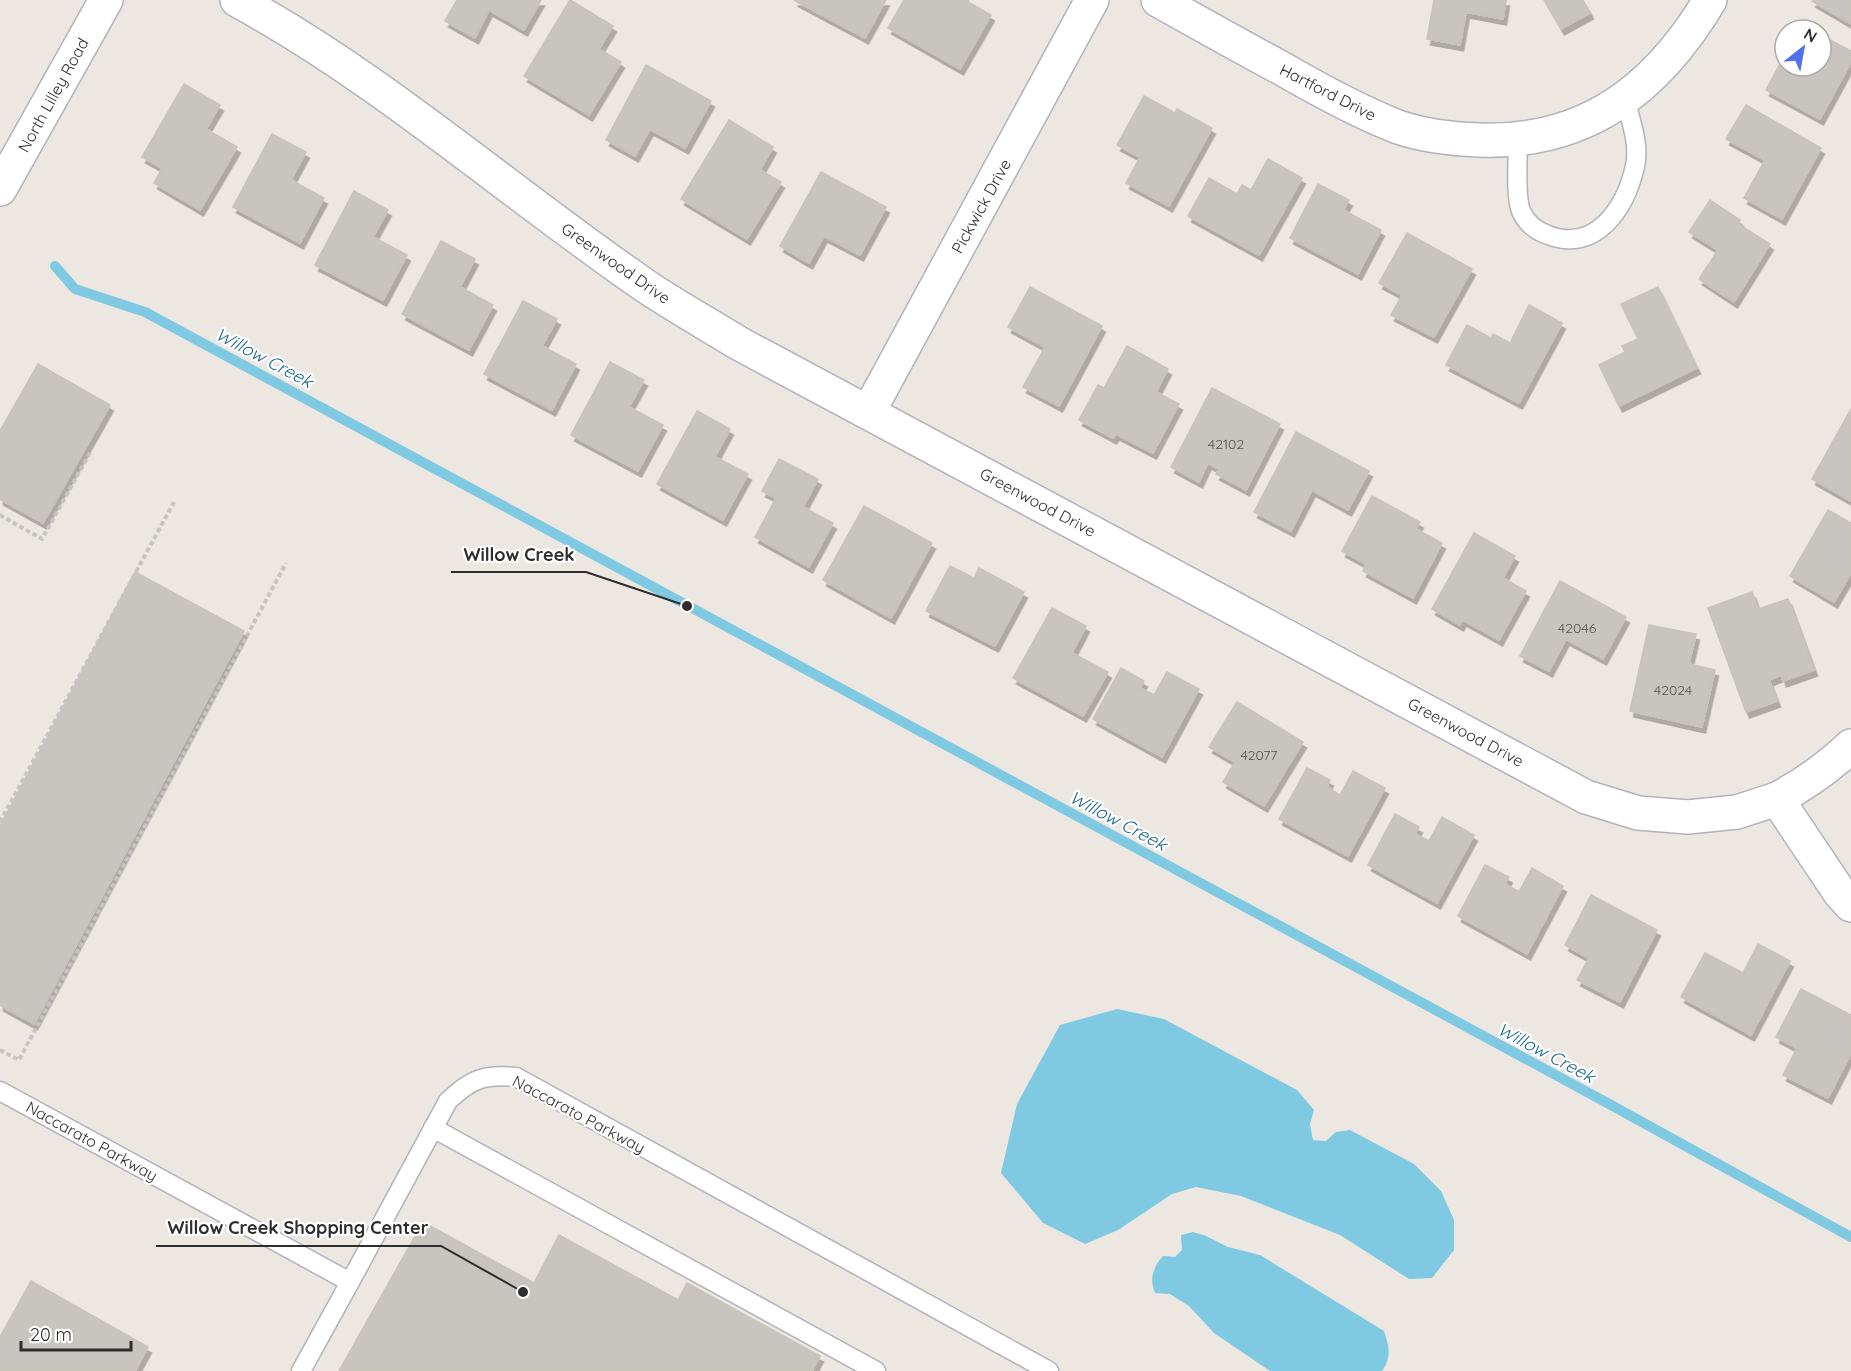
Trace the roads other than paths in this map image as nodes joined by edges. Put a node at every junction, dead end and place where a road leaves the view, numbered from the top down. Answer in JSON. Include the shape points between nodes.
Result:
{"nodes":[{"id":1,"x":106,"y":0,"type":"edge"},
{"id":2,"x":237,"y":0,"type":"edge"},
{"id":3,"x":1092,"y":0,"type":"edge"},
{"id":4,"x":1158,"y":0,"type":"edge"},
{"id":5,"x":1710,"y":0,"type":"edge"},
{"id":6,"x":1625,"y":98,"type":"junction"},
{"id":7,"x":1518,"y":138,"type":"junction"},
{"id":8,"x":0,"y":189,"type":"edge"},
{"id":9,"x":869,"y":411,"type":"junction"},
{"id":10,"x":1851,"y":746,"type":"edge"},
{"id":11,"x":1777,"y":799,"type":"junction"},
{"id":12,"x":1851,"y":905,"type":"edge"},
{"id":13,"x":0,"y":1091,"type":"edge"},
{"id":14,"x":433,"y":1128,"type":"junction"},
{"id":15,"x":350,"y":1282,"type":"junction"},
{"id":16,"x":301,"y":1371,"type":"edge"},
{"id":17,"x":876,"y":1371,"type":"edge"},
{"id":18,"x":1049,"y":1371,"type":"edge"}],
"edges":[{"from":1,"to":8,"type":"street","name":"North Lilley Road"},
{"from":2,"to":9,"type":"street","name":"Greenwood Drive","via":[[338,62],[648,287],[740,344]]},
{"from":3,"to":9,"type":"street","name":"Pickwick Drive"},
{"from":4,"to":7,"type":"street","name":"Hartford Drive","via":[[1351,108],[1401,128],[1447,139]]},
{"from":5,"to":6,"type":"street","name":"Hartford Drive","via":[[1674,52]]},
{"from":6,"to":7,"type":"street","name":"Hartford Drive","via":[[1594,118],[1550,134]]},
{"from":6,"to":7,"type":"lane","via":[[1636,148],[1635,166],[1615,212],[1595,234],[1556,238],[1539,232],[1528,222],[1519,201]]},
{"from":9,"to":11,"type":"street","name":"Greenwood Drive","via":[[1586,797],[1638,813],[1688,818],[1737,812]]},
{"from":10,"to":11,"type":"street","name":"Greenwood Drive","via":[[1810,781]]},
{"from":11,"to":12,"type":"street"},
{"from":13,"to":15,"type":"lane","name":"Naccarato Parkway"},
{"from":14,"to":15,"type":"lane","name":"Naccarato Parkway"},
{"from":14,"to":17,"type":"lane"},
{"from":14,"to":18,"type":"lane","name":"Naccarato Parkway","via":[[448,1101],[463,1086],[479,1079],[516,1077]]},
{"from":15,"to":16,"type":"lane"}]}
